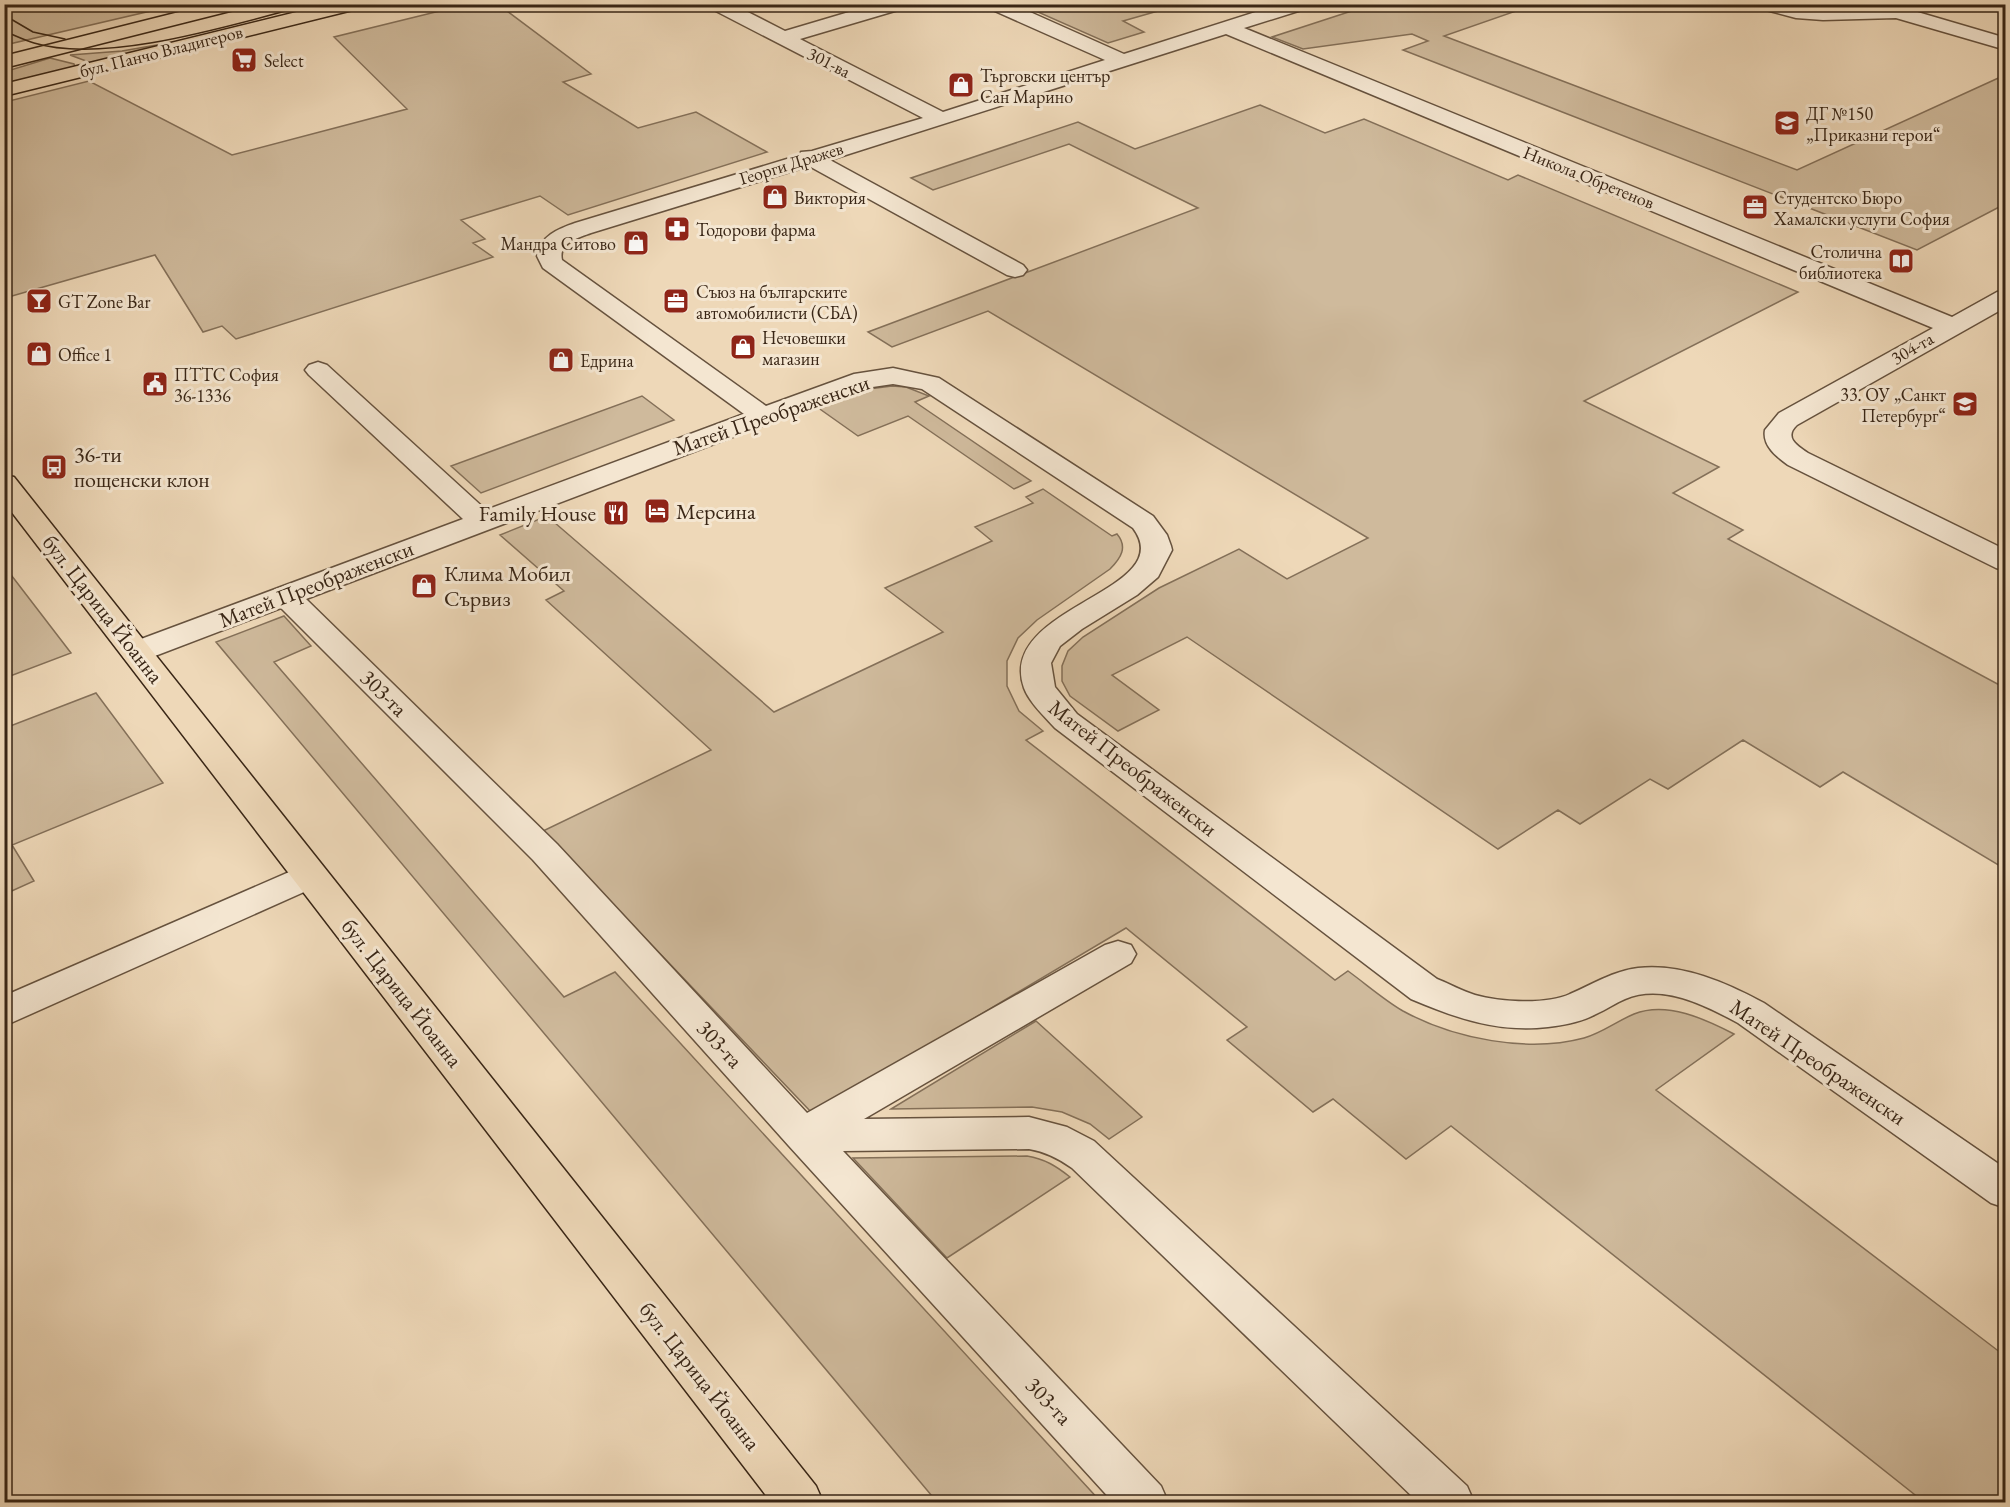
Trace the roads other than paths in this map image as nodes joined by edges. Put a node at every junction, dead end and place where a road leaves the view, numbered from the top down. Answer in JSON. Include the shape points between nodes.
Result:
{"nodes":[{"id":1,"x":354,"y":4,"type":"edge"},
{"id":2,"x":717,"y":4,"type":"edge"},
{"id":3,"x":898,"y":4,"type":"edge"},
{"id":4,"x":995,"y":4,"type":"edge"},
{"id":5,"x":1301,"y":4,"type":"edge"},
{"id":6,"x":1765,"y":4,"type":"edge"},
{"id":7,"x":225,"y":6,"type":"edge"},
{"id":8,"x":1227,"y":28,"type":"junction"},
{"id":9,"x":782,"y":38,"type":"junction"},
{"id":10,"x":2006,"y":44,"type":"edge"},
{"id":11,"x":1123,"y":61,"type":"junction"},
{"id":12,"x":4,"y":62,"type":"edge"},
{"id":13,"x":4,"y":90,"type":"edge"},
{"id":14,"x":941,"y":119,"type":"junction"},
{"id":15,"x":809,"y":158,"type":"junction"},
{"id":16,"x":1015,"y":270,"type":"dead end"},
{"id":17,"x":2006,"y":297,"type":"edge"},
{"id":18,"x":1951,"y":326,"type":"junction"},
{"id":19,"x":318,"y":370,"type":"dead end"},
{"id":20,"x":762,"y":416,"type":"junction"},
{"id":21,"x":4,"y":483,"type":"edge"},
{"id":22,"x":481,"y":521,"type":"junction"},
{"id":23,"x":2006,"y":562,"type":"edge"},
{"id":24,"x":285,"y":595,"type":"junction"},
{"id":25,"x":136,"y":652,"type":"junction"},
{"id":26,"x":310,"y":875,"type":"junction"},
{"id":27,"x":1118,"y":954,"type":"dead end"},
{"id":28,"x":4,"y":1012,"type":"edge"},
{"id":29,"x":803,"y":1135,"type":"junction"},
{"id":30,"x":2006,"y":1191,"type":"edge"},
{"id":31,"x":799,"y":1503,"type":"edge"},
{"id":32,"x":1144,"y":1503,"type":"edge"},
{"id":33,"x":1450,"y":1503,"type":"edge"}],
"edges":[{"from":1,"to":13,"type":"main road","name":"бул. Панчо Владигеров"},
{"from":2,"to":9,"type":"street","name":"301-ва"},
{"from":3,"to":9,"type":"street"},
{"from":4,"to":11,"type":"street"},
{"from":5,"to":8,"type":"street","name":"Георги Дражев"},
{"from":6,"to":10,"type":"street","via":[[1823,14],[1897,12]]},
{"from":7,"to":12,"type":"main road","name":"бул. Панчо Владигеров"},
{"from":8,"to":11,"type":"street","name":"Георги Дражев"},
{"from":8,"to":18,"type":"street","name":"Никола Обретенов"},
{"from":9,"to":14,"type":"street","name":"301-ва"},
{"from":11,"to":14,"type":"street","name":"Георги Дражев"},
{"from":14,"to":15,"type":"street","name":"Георги Дражев"},
{"from":15,"to":16,"type":"street"},
{"from":15,"to":20,"type":"street","name":"Георги Дражев","via":[[568,233],[550,248],[548,256],[559,270]]},
{"from":17,"to":18,"type":"street","name":"304-та"},
{"from":18,"to":23,"type":"street","name":"304-та","via":[[1788,419],[1776,433],[1778,442],[1798,459]]},
{"from":19,"to":22,"type":"street"},
{"from":20,"to":22,"type":"street","name":"Матей Преображенски"},
{"from":20,"to":30,"type":"street","name":"Матей Преображенски","via":[[873,378],[912,378],[930,383],[1143,522],[1157,550],[1152,565],[1140,578],[1061,629],[1044,645],[1036,664],[1036,684],[1047,703],[1424,989],[1472,1008],[1522,1015],[1571,1009],[1621,985],[1653,982],[1721,996]]},
{"from":21,"to":25,"type":"main road","name":"бул. Царица Йоанна"},
{"from":22,"to":24,"type":"street","name":"Матей Преображенски"},
{"from":24,"to":25,"type":"street","name":"Матей Преображенски"},
{"from":24,"to":29,"type":"street","name":"303-та","via":[[545,852]]},
{"from":25,"to":26,"type":"main road","name":"бул. Царица Йоанна"},
{"from":26,"to":28,"type":"street"},
{"from":26,"to":31,"type":"main road","name":"бул. Царица Йоанна"},
{"from":27,"to":29,"type":"street"},
{"from":29,"to":32,"type":"street","name":"303-та"},
{"from":29,"to":33,"type":"street","via":[[1029,1133],[1070,1145]]}]}
